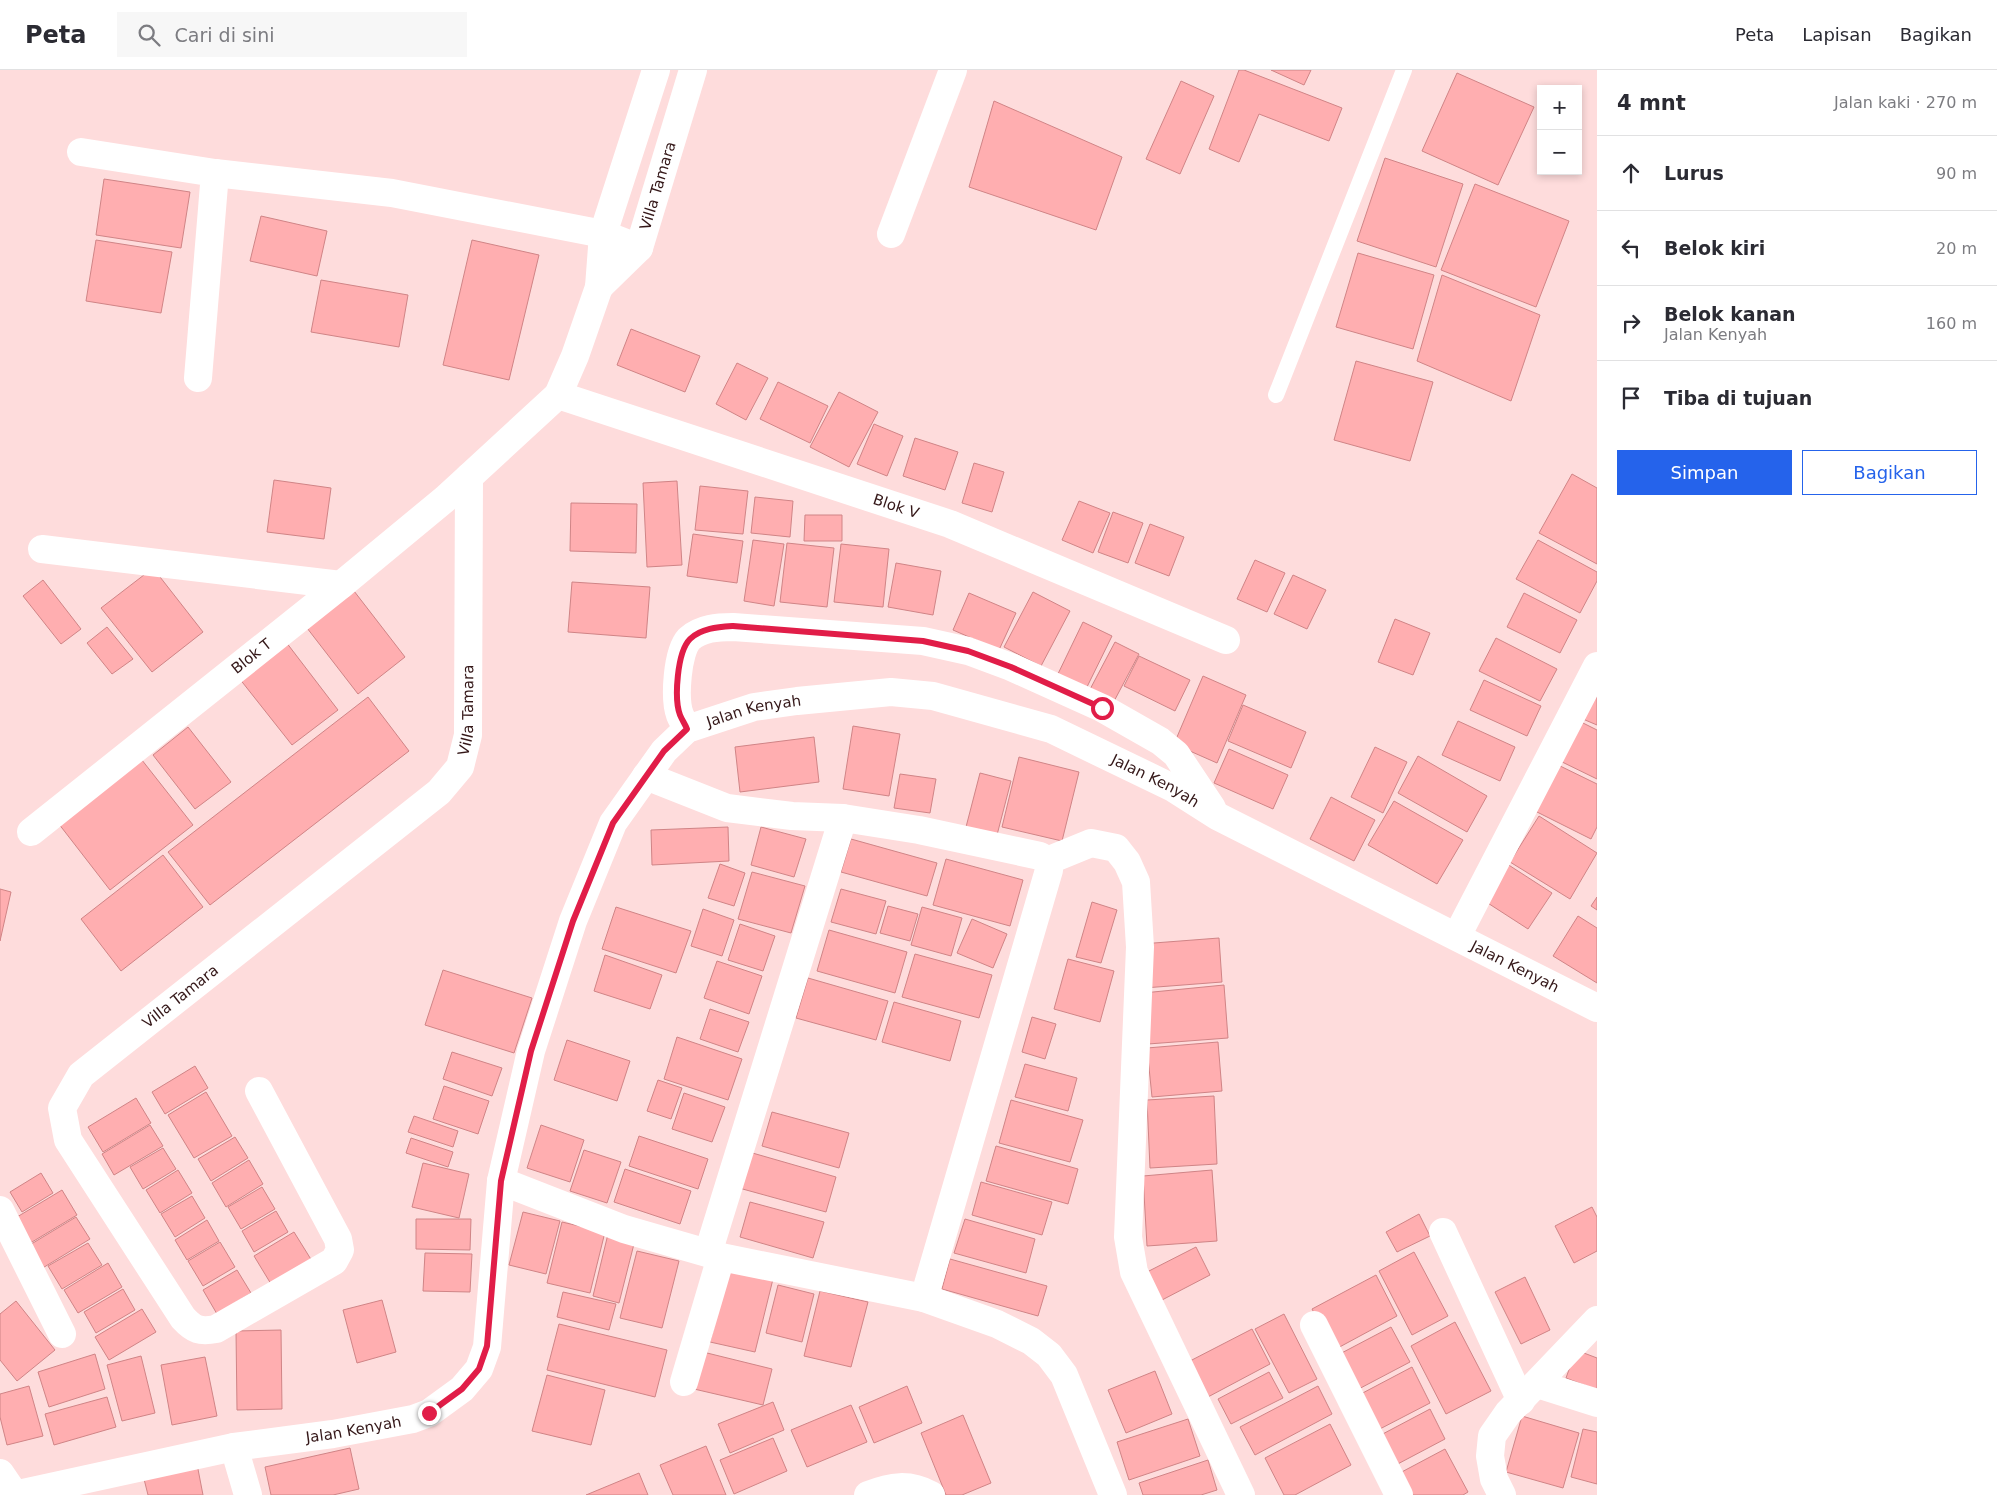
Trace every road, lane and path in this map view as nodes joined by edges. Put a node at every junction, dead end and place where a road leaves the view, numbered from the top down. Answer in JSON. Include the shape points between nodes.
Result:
{"nodes":[{"id":1,"x":656,"y":70,"type":"edge"},
{"id":2,"x":693,"y":70,"type":"edge"},
{"id":3,"x":953,"y":70,"type":"edge"},
{"id":4,"x":1404,"y":70,"type":"edge"},
{"id":5,"x":81,"y":152,"type":"dead end"},
{"id":6,"x":215,"y":173,"type":"junction"},
{"id":7,"x":603,"y":234,"type":"junction"},
{"id":8,"x":892,"y":234,"type":"dead end"},
{"id":9,"x":639,"y":248,"type":"junction"},
{"id":10,"x":599,"y":288,"type":"junction"},
{"id":11,"x":198,"y":378,"type":"dead end"},
{"id":12,"x":558,"y":395,"type":"junction"},
{"id":13,"x":1276,"y":395,"type":"dead end"},
{"id":14,"x":469,"y":477,"type":"junction"},
{"id":15,"x":42,"y":549,"type":"dead end"},
{"id":16,"x":340,"y":585,"type":"junction"},
{"id":17,"x":1226,"y":640,"type":"dead end"},
{"id":18,"x":1597,"y":666,"type":"edge"},
{"id":19,"x":687,"y":729,"type":"junction"},
{"id":20,"x":646,"y":776,"type":"junction"},
{"id":21,"x":1217,"y":816,"type":"junction"},
{"id":22,"x":842,"y":818,"type":"junction"},
{"id":23,"x":31,"y":832,"type":"dead end"},
{"id":24,"x":1047,"y":861,"type":"junction"},
{"id":25,"x":1457,"y":936,"type":"junction"},
{"id":26,"x":1597,"y":1008,"type":"edge"},
{"id":27,"x":259,"y":1091,"type":"dead end"},
{"id":28,"x":501,"y":1181,"type":"junction"},
{"id":29,"x":0,"y":1210,"type":"edge"},
{"id":30,"x":1443,"y":1232,"type":"dead end"},
{"id":31,"x":714,"y":1255,"type":"junction"},
{"id":32,"x":924,"y":1298,"type":"junction"},
{"id":33,"x":1597,"y":1320,"type":"edge"},
{"id":34,"x":1314,"y":1325,"type":"dead end"},
{"id":35,"x":62,"y":1334,"type":"dead end"},
{"id":36,"x":684,"y":1382,"type":"dead end"},
{"id":37,"x":1529,"y":1392,"type":"junction"},
{"id":38,"x":1597,"y":1403,"type":"edge"},
{"id":39,"x":234,"y":1447,"type":"junction"},
{"id":40,"x":0,"y":1473,"type":"edge"},
{"id":41,"x":57,"y":1490,"type":"edge"},
{"id":42,"x":14,"y":1495,"type":"edge"},
{"id":43,"x":248,"y":1495,"type":"edge"},
{"id":44,"x":868,"y":1495,"type":"edge"},
{"id":45,"x":931,"y":1495,"type":"edge"},
{"id":46,"x":1113,"y":1495,"type":"edge"},
{"id":47,"x":1241,"y":1495,"type":"edge"},
{"id":48,"x":1399,"y":1495,"type":"edge"},
{"id":49,"x":1502,"y":1495,"type":"edge"}],
"edges":[{"from":1,"to":7,"type":"street"},
{"from":2,"to":9,"type":"street","name":"Villa Tamara"},
{"from":3,"to":8,"type":"street"},
{"from":4,"to":13,"type":"lane"},
{"from":5,"to":6,"type":"street"},
{"from":6,"to":7,"type":"street","via":[[392,193]]},
{"from":6,"to":11,"type":"street"},
{"from":7,"to":9,"type":"street"},
{"from":7,"to":10,"type":"street"},
{"from":9,"to":10,"type":"street","name":"Villa Tamara"},
{"from":10,"to":12,"type":"street"},
{"from":12,"to":14,"type":"street"},
{"from":12,"to":17,"type":"street","name":"Blok V","via":[[950,524]]},
{"from":14,"to":16,"type":"street","name":"Blok T"},
{"from":14,"to":27,"type":"street","name":"Villa Tamara","via":[[468,735],[460,767],[439,792],[81,1075],[62,1108],[68,1140],[183,1318],[192,1328],[202,1331],[216,1330],[334,1261],[340,1250],[338,1239]]},
{"from":15,"to":16,"type":"street"},
{"from":16,"to":23,"type":"street","name":"Blok T"},
{"from":18,"to":25,"type":"street"},
{"from":19,"to":20,"type":"street","name":"Jalan Kenyah","via":[[664,751]]},
{"from":19,"to":21,"type":"street","name":"Jalan Kenyah","via":[[754,707],[797,701],[891,692],[933,696],[1051,729],[1173,788]]},
{"from":19,"to":21,"type":"street","via":[[680,714],[677,693],[681,656],[688,641],[698,633],[733,626],[923,641],[968,651],[1011,667],[1102,708],[1160,740],[1176,754]]},
{"from":20,"to":22,"type":"street","via":[[727,808]]},
{"from":20,"to":28,"type":"street","name":"Jalan Kenyah","via":[[613,823],[573,921],[531,1051]]},
{"from":21,"to":25,"type":"street","name":"Jalan Kenyah"},
{"from":22,"to":24,"type":"street","via":[[919,830],[1040,856]]},
{"from":22,"to":31,"type":"street"},
{"from":24,"to":32,"type":"street","via":[[1049,870]]},
{"from":24,"to":47,"type":"street","via":[[1091,843],[1116,848],[1136,882],[1140,947],[1128,1237],[1134,1272]]},
{"from":25,"to":26,"type":"street","name":"Jalan Kenyah"},
{"from":28,"to":31,"type":"street","via":[[624,1228]]},
{"from":28,"to":39,"type":"street","name":"Jalan Kenyah","via":[[487,1346],[479,1369],[462,1389],[429,1413],[413,1419]]},
{"from":29,"to":35,"type":"street"},
{"from":30,"to":37,"type":"street"},
{"from":31,"to":32,"type":"street"},
{"from":31,"to":36,"type":"street"},
{"from":32,"to":46,"type":"street","via":[[997,1324],[1031,1340],[1049,1355],[1064,1375]]},
{"from":33,"to":37,"type":"street"},
{"from":34,"to":48,"type":"street"},
{"from":37,"to":38,"type":"street"},
{"from":37,"to":49,"type":"street","via":[[1492,1436],[1491,1464]]},
{"from":39,"to":41,"type":"street","name":"Jalan Kenyah"},
{"from":39,"to":43,"type":"street"},
{"from":40,"to":42,"type":"street"},
{"from":41,"to":42,"type":"street","name":"Jalan Kenyah"},
{"from":44,"to":45,"type":"street","via":[[890,1488],[914,1486]]}]}
